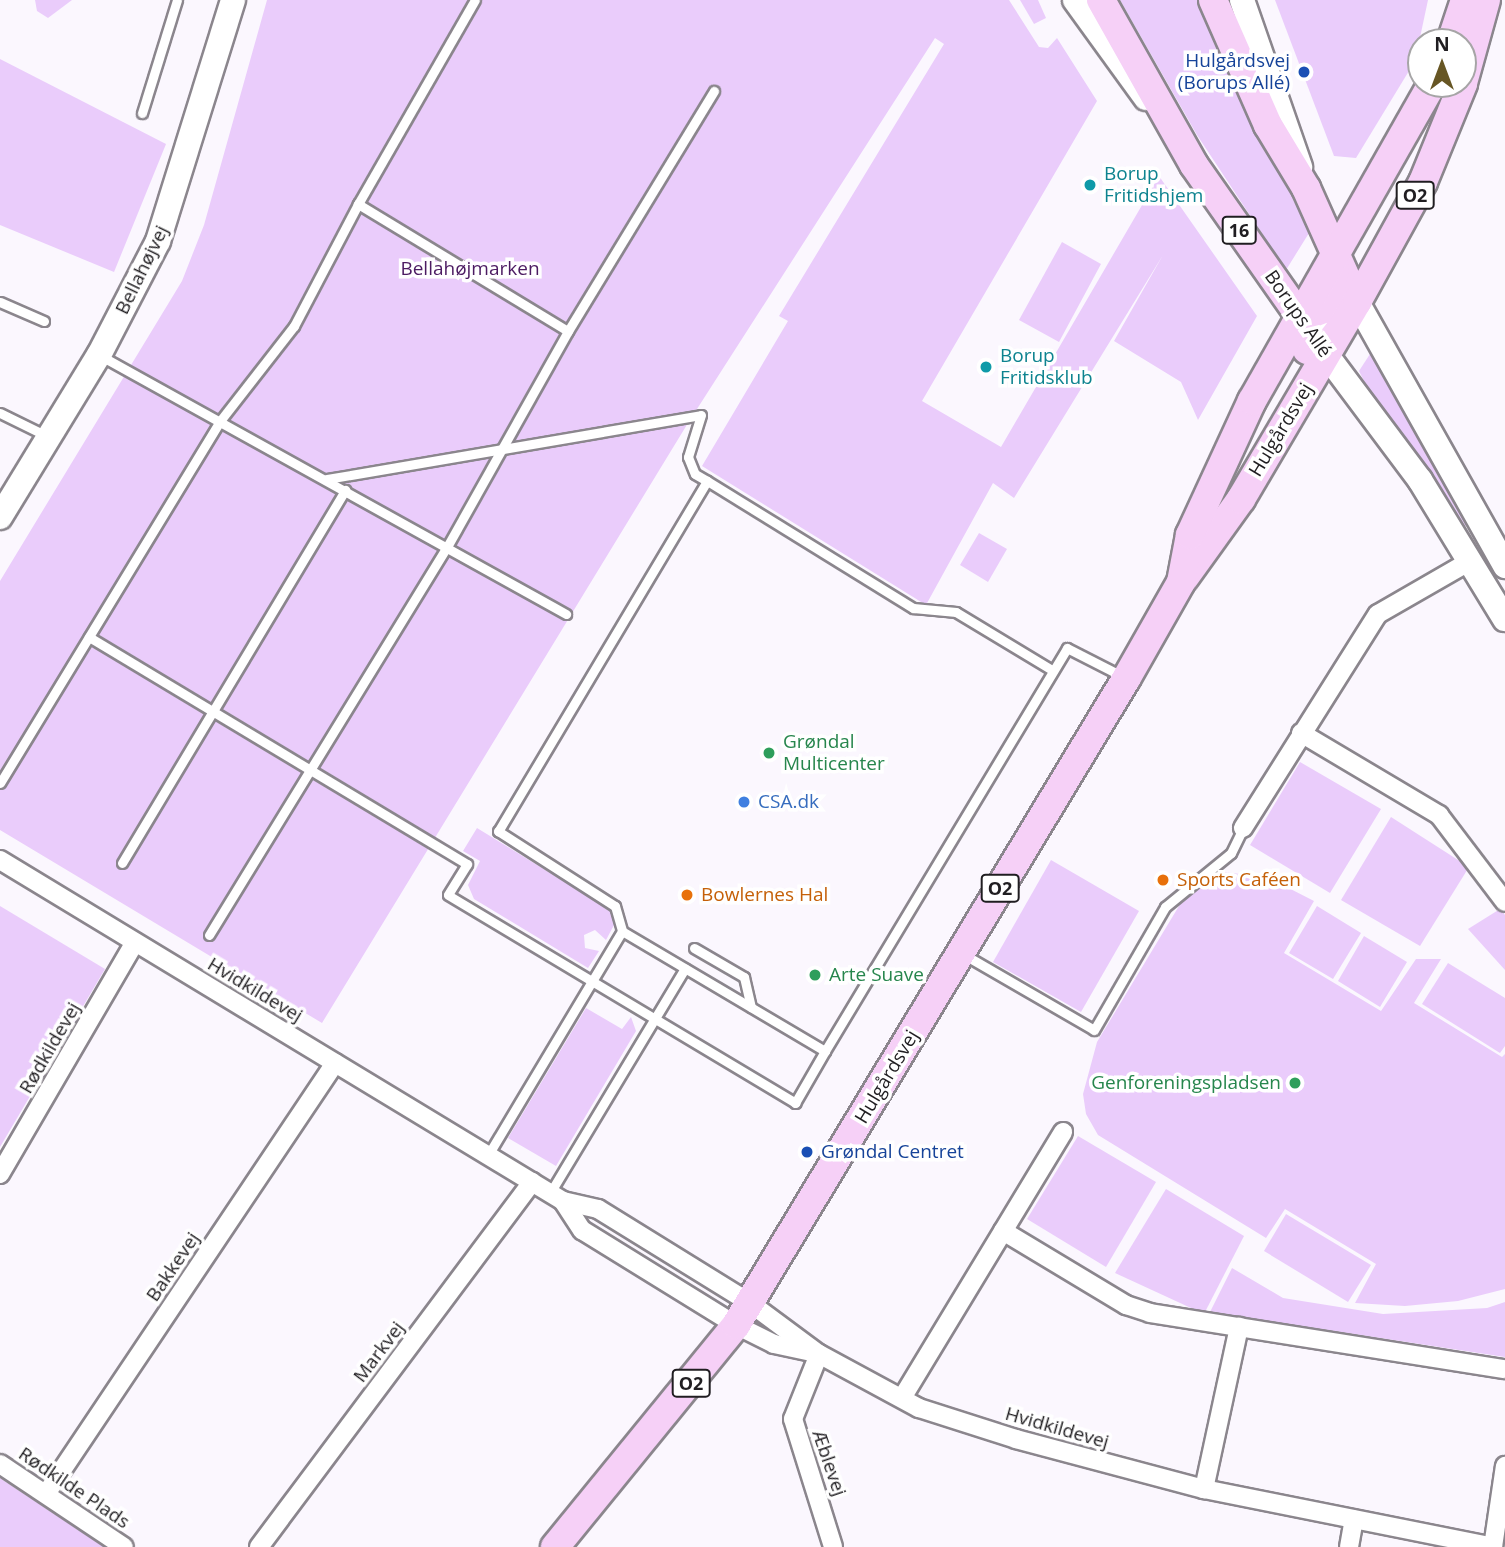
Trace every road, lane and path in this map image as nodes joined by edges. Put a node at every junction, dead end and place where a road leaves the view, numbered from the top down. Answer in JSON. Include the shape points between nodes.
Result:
{"nodes":[{"id":1,"x":177,"y":0,"type":"edge"},
{"id":2,"x":233,"y":0,"type":"edge"},
{"id":3,"x":475,"y":0,"type":"edge"},
{"id":4,"x":1075,"y":0,"type":"edge"},
{"id":5,"x":1101,"y":0,"type":"edge"},
{"id":6,"x":1213,"y":0,"type":"edge"},
{"id":7,"x":1242,"y":0,"type":"edge"},
{"id":8,"x":1465,"y":0,"type":"edge"},
{"id":9,"x":1486,"y":0,"type":"edge"},
{"id":10,"x":1456,"y":28,"type":"edge"},
{"id":11,"x":1477,"y":32,"type":"edge"},
{"id":12,"x":714,"y":91,"type":"dead end"},
{"id":13,"x":1424,"y":98,"type":"edge"},
{"id":14,"x":1439,"y":98,"type":"edge"},
{"id":15,"x":1457,"y":98,"type":"edge"},
{"id":16,"x":142,"y":113,"type":"dead end"},
{"id":17,"x":1180,"y":140,"type":"junction"},
{"id":18,"x":1306,"y":188,"type":"junction"},
{"id":19,"x":358,"y":204,"type":"junction"},
{"id":20,"x":1335,"y":254,"type":"junction"},
{"id":21,"x":1352,"y":293,"type":"junction"},
{"id":22,"x":0,"y":302,"type":"edge"},
{"id":23,"x":44,"y":321,"type":"dead end"},
{"id":24,"x":568,"y":331,"type":"junction"},
{"id":25,"x":1313,"y":335,"type":"junction"},
{"id":26,"x":99,"y":355,"type":"junction"},
{"id":27,"x":0,"y":413,"type":"edge"},
{"id":28,"x":220,"y":421,"type":"junction"},
{"id":29,"x":49,"y":437,"type":"junction"},
{"id":30,"x":500,"y":450,"type":"junction"},
{"id":31,"x":327,"y":479,"type":"junction"},
{"id":32,"x":707,"y":481,"type":"junction"},
{"id":33,"x":345,"y":490,"type":"junction"},
{"id":34,"x":4,"y":502,"type":"edge"},
{"id":35,"x":448,"y":545,"type":"junction"},
{"id":36,"x":1502,"y":552,"type":"edge"},
{"id":37,"x":1470,"y":561,"type":"junction"},
{"id":38,"x":1181,"y":582,"type":"junction"},
{"id":39,"x":566,"y":614,"type":"dead end"},
{"id":40,"x":1505,"y":619,"type":"edge"},
{"id":41,"x":89,"y":637,"type":"junction"},
{"id":42,"x":1052,"y":670,"type":"junction"},
{"id":43,"x":1126,"y":679,"type":"junction"},
{"id":44,"x":213,"y":713,"type":"junction"},
{"id":45,"x":1301,"y":733,"type":"junction"},
{"id":46,"x":309,"y":771,"type":"junction"},
{"id":47,"x":0,"y":783,"type":"edge"},
{"id":48,"x":1243,"y":828,"type":"joint"},
{"id":49,"x":0,"y":860,"type":"edge"},
{"id":50,"x":122,"y":863,"type":"dead end"},
{"id":51,"x":1504,"y":898,"type":"edge"},
{"id":52,"x":622,"y":931,"type":"junction"},
{"id":53,"x":209,"y":935,"type":"dead end"},
{"id":54,"x":135,"y":942,"type":"junction"},
{"id":55,"x":694,"y":948,"type":"dead end"},
{"id":56,"x":961,"y":953,"type":"junction"},
{"id":57,"x":685,"y":968,"type":"junction"},
{"id":58,"x":592,"y":982,"type":"junction"},
{"id":59,"x":751,"y":1007,"type":"junction"},
{"id":60,"x":655,"y":1019,"type":"junction"},
{"id":61,"x":825,"y":1051,"type":"junction"},
{"id":62,"x":335,"y":1063,"type":"junction"},
{"id":63,"x":1063,"y":1132,"type":"dead end"},
{"id":64,"x":488,"y":1155,"type":"junction"},
{"id":65,"x":0,"y":1174,"type":"edge"},
{"id":66,"x":532,"y":1182,"type":"junction"},
{"id":67,"x":556,"y":1197,"type":"junction"},
{"id":68,"x":1003,"y":1231,"type":"junction"},
{"id":69,"x":743,"y":1314,"type":"junction"},
{"id":70,"x":1239,"y":1327,"type":"junction"},
{"id":71,"x":819,"y":1354,"type":"junction"},
{"id":72,"x":1505,"y":1369,"type":"edge"},
{"id":73,"x":902,"y":1398,"type":"junction"},
{"id":74,"x":0,"y":1464,"type":"edge"},
{"id":75,"x":1505,"y":1466,"type":"edge"},
{"id":76,"x":1205,"y":1489,"type":"junction"},
{"id":77,"x":46,"y":1494,"type":"junction"},
{"id":78,"x":1354,"y":1519,"type":"junction"},
{"id":79,"x":124,"y":1547,"type":"edge"},
{"id":80,"x":259,"y":1547,"type":"edge"},
{"id":81,"x":555,"y":1547,"type":"edge"},
{"id":82,"x":833,"y":1547,"type":"edge"},
{"id":83,"x":1349,"y":1547,"type":"edge"},
{"id":84,"x":1493,"y":1547,"type":"edge"}],
"edges":[{"from":1,"to":16,"type":"lane"},
{"from":2,"to":26,"type":"street","name":"Bellahøjvej","via":[[158,241]]},
{"from":3,"to":19,"type":"lane"},
{"from":4,"to":17,"type":"street","name":"Borups Allé"},
{"from":5,"to":17,"type":"main road","number":"16"},
{"from":6,"to":18,"type":"main road","via":[[1268,125]]},
{"from":7,"to":18,"type":"street"},
{"from":8,"to":10,"type":"main road"},
{"from":9,"to":11,"type":"main road","name":"Hulgårdsvej","number":"O2"},
{"from":12,"to":24,"type":"lane"},
{"from":13,"to":20,"type":"main road","name":"Hulgårdsvej","number":"O2"},
{"from":14,"to":21,"type":"main road"},
{"from":15,"to":21,"type":"main road","name":"Hulgårdsvej","number":"O2","via":[[1423,182]]},
{"from":17,"to":25,"type":"main road","name":"Borups Allé","number":"16"},
{"from":18,"to":20,"type":"main road"},
{"from":19,"to":24,"type":"lane"},
{"from":19,"to":28,"type":"lane","via":[[294,326]]},
{"from":20,"to":21,"type":"main road"},
{"from":20,"to":25,"type":"main road","name":"Hulgårdsvej","number":"O2"},
{"from":21,"to":25,"type":"main road","name":"Hulgårdsvej","number":"O2"},
{"from":21,"to":36,"type":"street"},
{"from":22,"to":23,"type":"lane"},
{"from":24,"to":30,"type":"lane"},
{"from":25,"to":37,"type":"street","name":"Borups Allé","via":[[1420,480]]},
{"from":25,"to":38,"type":"main road","name":"Hulgårdsvej","number":"O2","via":[[1241,499]]},
{"from":25,"to":38,"type":"main road","name":"Hulgårdsvej","number":"O2","via":[[1224,457],[1190,535]]},
{"from":26,"to":28,"type":"lane"},
{"from":26,"to":29,"type":"street","name":"Bellahøjvej"},
{"from":27,"to":29,"type":"lane"},
{"from":28,"to":31,"type":"lane"},
{"from":28,"to":41,"type":"lane"},
{"from":29,"to":34,"type":"street","name":"Bellahøjvej"},
{"from":30,"to":31,"type":"lane"},
{"from":30,"to":32,"type":"lane","via":[[701,415],[688,457],[695,474]]},
{"from":30,"to":35,"type":"lane"},
{"from":31,"to":33,"type":"lane"},
{"from":32,"to":42,"type":"lane","via":[[913,608],[956,612]]},
{"from":32,"to":52,"type":"lane","via":[[498,831],[615,906]]},
{"from":33,"to":35,"type":"lane"},
{"from":33,"to":44,"type":"lane"},
{"from":35,"to":39,"type":"lane"},
{"from":35,"to":46,"type":"lane"},
{"from":37,"to":40,"type":"street","name":"Borups Allé"},
{"from":37,"to":45,"type":"street","via":[[1378,614]]},
{"from":38,"to":43,"type":"main road","name":"Hulgårdsvej","number":"O2"},
{"from":41,"to":44,"type":"lane"},
{"from":41,"to":47,"type":"lane"},
{"from":42,"to":43,"type":"lane","via":[[1068,648]]},
{"from":42,"to":61,"type":"lane"},
{"from":43,"to":56,"type":"main road","name":"Hulgårdsvej","number":"O2"},
{"from":44,"to":46,"type":"lane"},
{"from":44,"to":50,"type":"lane"},
{"from":45,"to":48,"type":"street"},
{"from":45,"to":51,"type":"street","via":[[1439,815]]},
{"from":46,"to":53,"type":"lane"},
{"from":46,"to":58,"type":"lane","via":[[467,864],[448,895]]},
{"from":48,"to":56,"type":"lane","via":[[1231,853],[1165,907],[1094,1030]]},
{"from":49,"to":54,"type":"street","name":"Hvidkildevej"},
{"from":52,"to":57,"type":"lane"},
{"from":52,"to":58,"type":"lane"},
{"from":54,"to":62,"type":"street","name":"Hvidkildevej"},
{"from":54,"to":65,"type":"street","name":"Rødkildevej"},
{"from":55,"to":59,"type":"lane","via":[[744,977]]},
{"from":56,"to":69,"type":"main road","name":"Hulgårdsvej","number":"O2"},
{"from":57,"to":59,"type":"lane"},
{"from":57,"to":60,"type":"lane"},
{"from":58,"to":60,"type":"lane"},
{"from":58,"to":64,"type":"lane"},
{"from":59,"to":61,"type":"lane"},
{"from":60,"to":61,"type":"lane","via":[[795,1104]]},
{"from":60,"to":67,"type":"lane"},
{"from":62,"to":64,"type":"street","name":"Hvidkildevej"},
{"from":62,"to":77,"type":"street","name":"Bakkevej"},
{"from":63,"to":68,"type":"street"},
{"from":64,"to":66,"type":"street","name":"Hvidkildevej"},
{"from":66,"to":67,"type":"street","name":"Hvidkildevej"},
{"from":66,"to":80,"type":"street","name":"Markvej"},
{"from":67,"to":69,"type":"street","name":"Hvidkildevej","via":[[598,1209]]},
{"from":67,"to":69,"type":"street","name":"Hvidkildevej","via":[[582,1230]]},
{"from":68,"to":70,"type":"street","via":[[1126,1305]]},
{"from":68,"to":73,"type":"street"},
{"from":69,"to":71,"type":"street","name":"Hvidkildevej"},
{"from":69,"to":71,"type":"street","name":"Hvidkildevej","via":[[774,1344]]},
{"from":69,"to":81,"type":"main road","name":"Hulgårdsvej","number":"O2"},
{"from":70,"to":72,"type":"street"},
{"from":70,"to":76,"type":"street"},
{"from":71,"to":73,"type":"street","name":"Hvidkildevej"},
{"from":71,"to":82,"type":"street","name":"Æblevej","via":[[793,1419]]},
{"from":73,"to":76,"type":"street","name":"Hvidkildevej","via":[[1016,1439]]},
{"from":74,"to":77,"type":"street","name":"Rødkilde Plads"},
{"from":75,"to":84,"type":"street","name":"Hvidkildevej"},
{"from":76,"to":78,"type":"street","name":"Hvidkildevej"},
{"from":77,"to":79,"type":"street","name":"Rødkilde Plads"},
{"from":78,"to":83,"type":"street"},
{"from":78,"to":84,"type":"street","name":"Hvidkildevej"}]}
